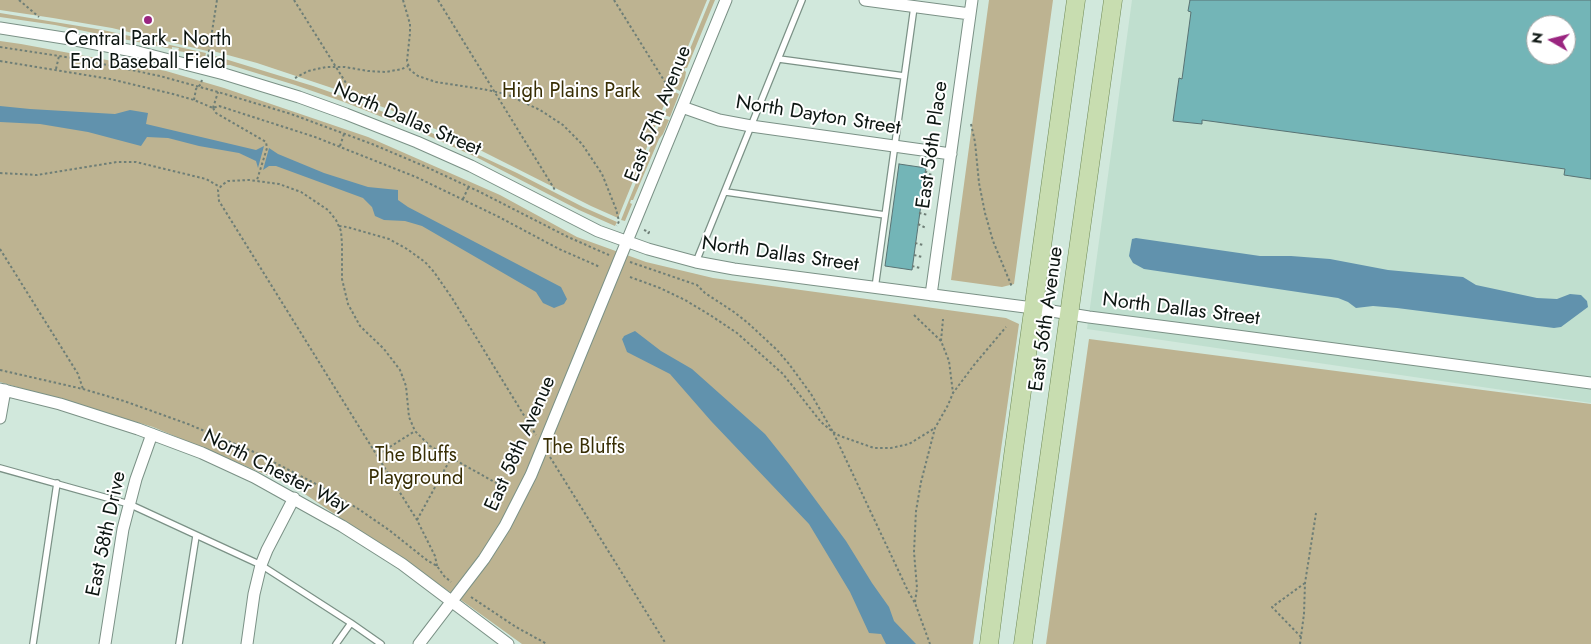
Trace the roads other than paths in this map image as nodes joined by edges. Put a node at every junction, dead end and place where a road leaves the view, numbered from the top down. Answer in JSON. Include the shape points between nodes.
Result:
{"nodes":[{"id":1,"x":726,"y":0,"type":"edge"},
{"id":2,"x":802,"y":0,"type":"edge"},
{"id":3,"x":865,"y":0,"type":"edge"},
{"id":4,"x":972,"y":0,"type":"edge"},
{"id":5,"x":1076,"y":0,"type":"edge"},
{"id":6,"x":1112,"y":0,"type":"edge"},
{"id":7,"x":914,"y":7,"type":"junction"},
{"id":8,"x":970,"y":14,"type":"junction"},
{"id":9,"x":0,"y":28,"type":"edge"},
{"id":10,"x":779,"y":59,"type":"junction"},
{"id":11,"x":904,"y":76,"type":"junction"},
{"id":12,"x":682,"y":107,"type":"junction"},
{"id":13,"x":751,"y":126,"type":"junction"},
{"id":14,"x":894,"y":146,"type":"junction"},
{"id":15,"x":951,"y":154,"type":"junction"},
{"id":16,"x":726,"y":192,"type":"junction"},
{"id":17,"x":885,"y":216,"type":"junction"},
{"id":18,"x":627,"y":242,"type":"junction"},
{"id":19,"x":696,"y":262,"type":"junction"},
{"id":20,"x":875,"y":288,"type":"junction"},
{"id":21,"x":931,"y":295,"type":"junction"},
{"id":22,"x":1033,"y":308,"type":"junction"},
{"id":23,"x":1069,"y":315,"type":"junction"},
{"id":24,"x":1591,"y":383,"type":"edge"},
{"id":25,"x":3,"y":390,"type":"edge"},
{"id":26,"x":0,"y":418,"type":"edge"},
{"id":27,"x":152,"y":434,"type":"junction"},
{"id":28,"x":0,"y":468,"type":"edge"},
{"id":29,"x":57,"y":483,"type":"junction"},
{"id":30,"x":294,"y":498,"type":"junction"},
{"id":31,"x":129,"y":504,"type":"junction"},
{"id":32,"x":196,"y":536,"type":"junction"},
{"id":33,"x":261,"y":565,"type":"junction"},
{"id":34,"x":452,"y":602,"type":"junction"},
{"id":35,"x":351,"y":622,"type":"junction"},
{"id":36,"x":33,"y":644,"type":"edge"},
{"id":37,"x":105,"y":644,"type":"edge"},
{"id":38,"x":179,"y":644,"type":"edge"},
{"id":39,"x":247,"y":644,"type":"edge"},
{"id":40,"x":336,"y":644,"type":"edge"},
{"id":41,"x":381,"y":644,"type":"edge"},
{"id":42,"x":419,"y":644,"type":"edge"},
{"id":43,"x":508,"y":644,"type":"edge"},
{"id":44,"x":989,"y":644,"type":"edge"},
{"id":45,"x":1023,"y":644,"type":"edge"}],
"edges":[{"from":1,"to":12,"type":"street","name":"East 57th Avenue"},
{"from":2,"to":10,"type":"lane"},
{"from":3,"to":7,"type":"street"},
{"from":4,"to":8,"type":"street","name":"East 56th Place"},
{"from":5,"to":22,"type":"main road","name":"East 56th Avenue"},
{"from":6,"to":23,"type":"main road","name":"East 56th Avenue"},
{"from":7,"to":8,"type":"street"},
{"from":7,"to":11,"type":"lane"},
{"from":8,"to":15,"type":"street","name":"East 56th Place"},
{"from":9,"to":18,"type":"street","name":"North Dallas Street","via":[[138,52],[299,97],[417,142],[471,166],[582,224]]},
{"from":10,"to":11,"type":"lane"},
{"from":10,"to":13,"type":"lane"},
{"from":11,"to":14,"type":"lane"},
{"from":12,"to":13,"type":"street","name":"North Dayton Street","via":[[719,120]]},
{"from":12,"to":18,"type":"street","name":"East 57th Avenue"},
{"from":13,"to":14,"type":"street","name":"North Dayton Street"},
{"from":13,"to":16,"type":"lane"},
{"from":14,"to":15,"type":"street","name":"North Dayton Street"},
{"from":14,"to":17,"type":"lane"},
{"from":15,"to":21,"type":"street","name":"East 56th Place"},
{"from":16,"to":17,"type":"lane"},
{"from":16,"to":19,"type":"lane"},
{"from":17,"to":20,"type":"lane"},
{"from":18,"to":19,"type":"street","name":"North Dallas Street"},
{"from":18,"to":34,"type":"street","name":"East 58th Avenue","via":[[522,495]]},
{"from":19,"to":20,"type":"street","name":"North Dallas Street"},
{"from":20,"to":21,"type":"street","name":"North Dallas Street"},
{"from":21,"to":22,"type":"street","name":"North Dallas Street"},
{"from":22,"to":23,"type":"street","name":"North Dallas Street"},
{"from":22,"to":44,"type":"main road","name":"East 56th Avenue"},
{"from":23,"to":24,"type":"street","name":"North Dallas Street"},
{"from":23,"to":45,"type":"main road","name":"East 56th Avenue"},
{"from":25,"to":26,"type":"street"},
{"from":25,"to":27,"type":"street","name":"North Chester Way","via":[[88,412]]},
{"from":27,"to":30,"type":"street","name":"North Chester Way","via":[[223,463]]},
{"from":27,"to":31,"type":"street","name":"East 58th Drive"},
{"from":28,"to":29,"type":"lane"},
{"from":29,"to":31,"type":"lane"},
{"from":29,"to":36,"type":"lane"},
{"from":30,"to":33,"type":"street"},
{"from":30,"to":34,"type":"street","name":"North Chester Way","via":[[402,564]]},
{"from":31,"to":32,"type":"lane"},
{"from":31,"to":37,"type":"street","name":"East 58th Drive"},
{"from":32,"to":33,"type":"lane"},
{"from":32,"to":38,"type":"lane"},
{"from":33,"to":35,"type":"lane"},
{"from":33,"to":39,"type":"street"},
{"from":34,"to":42,"type":"street","name":"East 58th Avenue"},
{"from":34,"to":43,"type":"street","name":"North Chester Way"},
{"from":35,"to":40,"type":"lane"},
{"from":35,"to":41,"type":"lane"}]}
